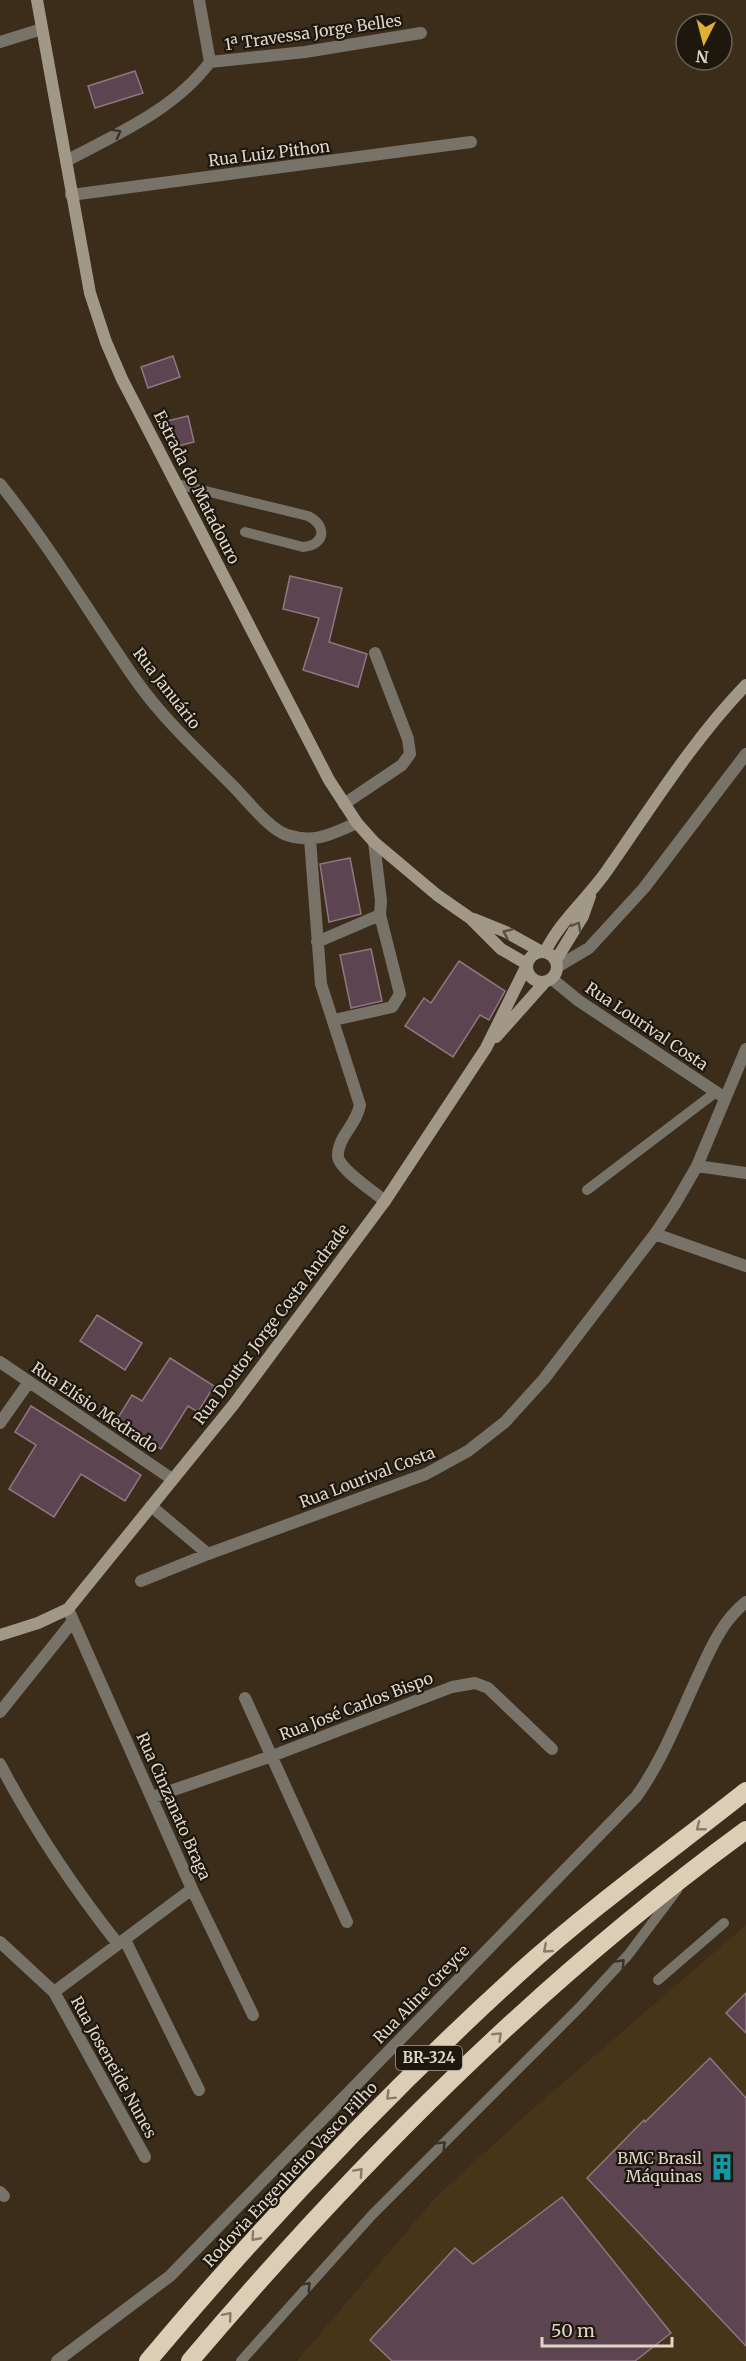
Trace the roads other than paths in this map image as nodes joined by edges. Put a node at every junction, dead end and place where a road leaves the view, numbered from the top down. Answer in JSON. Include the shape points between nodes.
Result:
{"nodes":[{"id":1,"x":37,"y":0,"type":"edge"},
{"id":2,"x":199,"y":0,"type":"edge"},
{"id":3,"x":42,"y":29,"type":"junction"},
{"id":4,"x":421,"y":33,"type":"dead end"},
{"id":5,"x":0,"y":42,"type":"edge"},
{"id":6,"x":210,"y":62,"type":"junction"},
{"id":7,"x":471,"y":142,"type":"dead end"},
{"id":8,"x":66,"y":161,"type":"junction"},
{"id":9,"x":71,"y":195,"type":"junction"},
{"id":10,"x":0,"y":484,"type":"edge"},
{"id":11,"x":177,"y":484,"type":"junction"},
{"id":12,"x":245,"y":532,"type":"dead end"},
{"id":13,"x":375,"y":653,"type":"dead end"},
{"id":14,"x":746,"y":685,"type":"edge"},
{"id":15,"x":746,"y":754,"type":"edge"},
{"id":16,"x":344,"y":804,"type":"junction"},
{"id":17,"x":357,"y":823,"type":"junction"},
{"id":18,"x":310,"y":839,"type":"junction"},
{"id":19,"x":374,"y":842,"type":"junction"},
{"id":20,"x":593,"y":889,"type":"junction"},
{"id":21,"x":380,"y":915,"type":"junction"},
{"id":22,"x":470,"y":918,"type":"junction"},
{"id":23,"x":317,"y":942,"type":"junction"},
{"id":24,"x":544,"y":952,"type":"junction"},
{"id":25,"x":556,"y":963,"type":"junction"},
{"id":26,"x":526,"y":966,"type":"junction"},
{"id":27,"x":548,"y":980,"type":"junction"},
{"id":28,"x":334,"y":1020,"type":"junction"},
{"id":29,"x":486,"y":1048,"type":"junction"},
{"id":30,"x":746,"y":1049,"type":"edge"},
{"id":31,"x":720,"y":1095,"type":"junction"},
{"id":32,"x":697,"y":1166,"type":"junction"},
{"id":33,"x":746,"y":1173,"type":"edge"},
{"id":34,"x":587,"y":1190,"type":"dead end"},
{"id":35,"x":385,"y":1201,"type":"junction"},
{"id":36,"x":655,"y":1234,"type":"junction"},
{"id":37,"x":746,"y":1266,"type":"edge"},
{"id":38,"x":0,"y":1362,"type":"edge"},
{"id":39,"x":29,"y":1383,"type":"junction"},
{"id":40,"x":0,"y":1423,"type":"edge"},
{"id":41,"x":172,"y":1479,"type":"junction"},
{"id":42,"x":151,"y":1506,"type":"junction"},
{"id":43,"x":208,"y":1554,"type":"junction"},
{"id":44,"x":141,"y":1581,"type":"dead end"},
{"id":45,"x":746,"y":1602,"type":"edge"},
{"id":46,"x":71,"y":1615,"type":"junction"},
{"id":47,"x":0,"y":1635,"type":"edge"},
{"id":48,"x":245,"y":1698,"type":"dead end"},
{"id":49,"x":0,"y":1712,"type":"edge"},
{"id":50,"x":552,"y":1749,"type":"dead end"},
{"id":51,"x":272,"y":1756,"type":"junction"},
{"id":52,"x":0,"y":1764,"type":"edge"},
{"id":53,"x":746,"y":1791,"type":"edge"},
{"id":54,"x":153,"y":1797,"type":"junction"},
{"id":55,"x":746,"y":1830,"type":"edge"},
{"id":56,"x":692,"y":1870,"type":"junction"},
{"id":57,"x":192,"y":1889,"type":"junction"},
{"id":58,"x":347,"y":1923,"type":"dead end"},
{"id":59,"x":724,"y":1923,"type":"dead end"},
{"id":60,"x":0,"y":1942,"type":"edge"},
{"id":61,"x":121,"y":1942,"type":"junction"},
{"id":62,"x":658,"y":1980,"type":"dead end"},
{"id":63,"x":54,"y":1992,"type":"junction"},
{"id":64,"x":253,"y":2015,"type":"dead end"},
{"id":65,"x":199,"y":2091,"type":"dead end"},
{"id":66,"x":145,"y":2157,"type":"dead end"},
{"id":67,"x":57,"y":2361,"type":"edge"},
{"id":68,"x":148,"y":2361,"type":"edge"},
{"id":69,"x":190,"y":2361,"type":"edge"},
{"id":70,"x":241,"y":2361,"type":"edge"}],
"edges":[{"from":1,"to":3,"type":"main road","name":"Estrada do Matadouro"},
{"from":2,"to":6,"type":"street"},
{"from":3,"to":5,"type":"street"},
{"from":3,"to":8,"type":"main road","name":"Estrada do Matadouro"},
{"from":4,"to":6,"type":"street","name":"1ª Travessa Jorge Belles","via":[[305,52]]},
{"from":8,"to":6,"type":"street","one_way":true,"via":[[148,117],[181,94]]},
{"from":7,"to":9,"type":"street","name":"Rua Luiz Pithon"},
{"from":8,"to":9,"type":"main road","name":"Estrada do Matadouro"},
{"from":9,"to":11,"type":"main road","name":"Estrada do Matadouro","via":[[90,293],[105,342]]},
{"from":10,"to":18,"type":"street","name":"Rua Januário","via":[[58,561],[159,710],[268,821],[285,834]]},
{"from":11,"to":12,"type":"lane","via":[[308,516],[321,526],[318,542],[303,547]]},
{"from":11,"to":16,"type":"main road","name":"Estrada do Matadouro","via":[[328,780]]},
{"from":13,"to":16,"type":"street","via":[[410,754],[402,765]]},
{"from":14,"to":20,"type":"main road","via":[[664,786]]},
{"from":15,"to":25,"type":"street","via":[[644,888],[589,948]]},
{"from":16,"to":17,"type":"main road","name":"Estrada do Matadouro"},
{"from":17,"to":18,"type":"street","via":[[323,838]]},
{"from":17,"to":19,"type":"main road","name":"Estrada do Matadouro"},
{"from":18,"to":23,"type":"street"},
{"from":19,"to":21,"type":"street"},
{"from":19,"to":22,"type":"main road","name":"Estrada do Matadouro"},
{"from":20,"to":24,"type":"main road","via":[[558,928]]},
{"from":25,"to":20,"type":"main road","one_way":true,"via":[[583,916]]},
{"from":21,"to":23,"type":"street"},
{"from":21,"to":28,"type":"street","via":[[400,994],[392,1007]]},
{"from":24,"to":22,"type":"main road","name":"Estrada do Matadouro","one_way":true},
{"from":22,"to":26,"type":"main road","name":"Estrada do Matadouro","via":[[501,950]]},
{"from":23,"to":28,"type":"street","via":[[321,984]]},
{"from":24,"to":25,"type":"main road"},
{"from":24,"to":26,"type":"main road","via":[[532,955]]},
{"from":25,"to":27,"type":"main road"},
{"from":26,"to":27,"type":"main road","via":[[532,979]]},
{"from":26,"to":29,"type":"main road","name":"Rua Doutor Jorge Costa Andrade"},
{"from":27,"to":29,"type":"main road","name":"Rua Doutor Jorge Costa Andrade"},
{"from":27,"to":31,"type":"street","name":"Rua Lourival Costa"},
{"from":28,"to":35,"type":"street","via":[[360,1105],[338,1149],[339,1159]]},
{"from":29,"to":35,"type":"main road","name":"Rua Doutor Jorge Costa Andrade"},
{"from":30,"to":31,"type":"street","name":"Rua Lourival Costa"},
{"from":31,"to":32,"type":"street","name":"Rua Lourival Costa"},
{"from":31,"to":34,"type":"lane"},
{"from":32,"to":33,"type":"street"},
{"from":32,"to":36,"type":"street","name":"Rua Lourival Costa"},
{"from":35,"to":41,"type":"main road","name":"Rua Doutor Jorge Costa Andrade","via":[[234,1404]]},
{"from":36,"to":37,"type":"street"},
{"from":36,"to":43,"type":"street","name":"Rua Lourival Costa","via":[[544,1379],[505,1422],[468,1451],[426,1474]]},
{"from":38,"to":39,"type":"street","name":"Rua Elísio Medrado"},
{"from":39,"to":40,"type":"street"},
{"from":39,"to":41,"type":"street","name":"Rua Elísio Medrado"},
{"from":41,"to":42,"type":"main road","name":"Rua Doutor Jorge Costa Andrade"},
{"from":42,"to":43,"type":"street"},
{"from":42,"to":46,"type":"main road","name":"Rua Doutor Jorge Costa Andrade"},
{"from":43,"to":44,"type":"street","name":"Rua Lourival Costa"},
{"from":45,"to":67,"type":"street","name":"Rua Aline Greyce","via":[[715,1638],[653,1773],[636,1797],[170,2276]]},
{"from":46,"to":47,"type":"main road"},
{"from":46,"to":49,"type":"street"},
{"from":46,"to":54,"type":"street","name":"Rua Cinzanato Braga"},
{"from":48,"to":51,"type":"street"},
{"from":50,"to":51,"type":"street","name":"Rua José Carlos Bispo","via":[[488,1688],[475,1683],[452,1687]]},
{"from":51,"to":54,"type":"street","name":"Rua José Carlos Bispo"},
{"from":51,"to":58,"type":"street"},
{"from":52,"to":61,"type":"street","via":[[56,1861]]},
{"from":53,"to":68,"type":"highway","name":"Rodovia Engenheiro Vasco Filho","number":"BR-324","one_way":true,"via":[[520,1972],[287,2202]]},
{"from":54,"to":57,"type":"street","name":"Rua Cinzanato Braga"},
{"from":55,"to":56,"type":"highway","number":"BR-324"},
{"from":69,"to":56,"type":"highway","number":"BR-324","one_way":true,"via":[[311,2223],[434,2097],[541,1995]]},
{"from":70,"to":56,"type":"lane","one_way":true,"via":[[372,2215],[628,1955]]},
{"from":57,"to":61,"type":"street"},
{"from":57,"to":64,"type":"street","name":"Rua Cinzanato Braga"},
{"from":59,"to":62,"type":"lane"},
{"from":60,"to":63,"type":"street","name":"Rua Joseneide Nunes"},
{"from":61,"to":63,"type":"street"},
{"from":61,"to":65,"type":"street"},
{"from":63,"to":66,"type":"street","name":"Rua Joseneide Nunes"}]}
